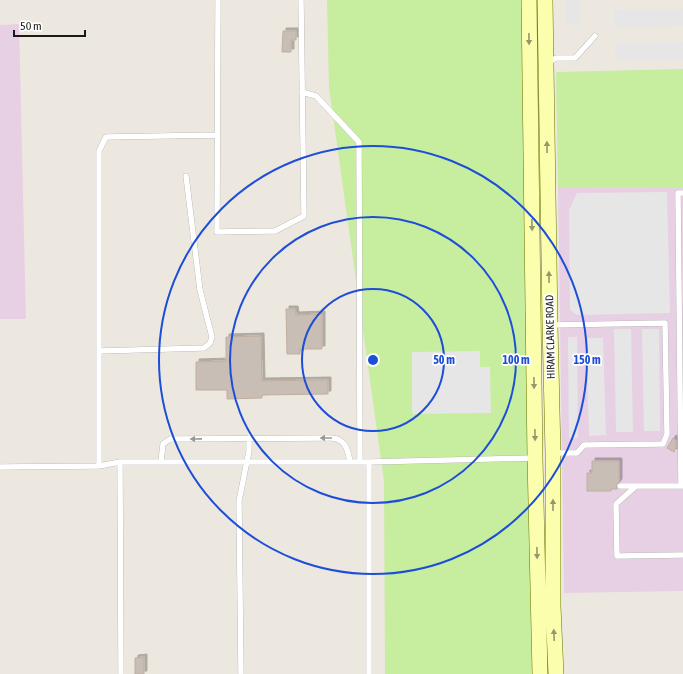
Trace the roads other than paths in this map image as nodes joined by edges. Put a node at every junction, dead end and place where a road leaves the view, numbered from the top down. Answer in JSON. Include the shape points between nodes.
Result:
{"nodes":[{"id":1,"x":218,"y":0,"type":"edge"},
{"id":2,"x":301,"y":0,"type":"edge"},
{"id":3,"x":529,"y":0,"type":"edge"},
{"id":4,"x":544,"y":0,"type":"edge"},
{"id":5,"x":595,"y":36,"type":"dead end"},
{"id":6,"x":530,"y":64,"type":"junction"},
{"id":7,"x":546,"y":64,"type":"junction"},
{"id":8,"x":302,"y":92,"type":"junction"},
{"id":9,"x":216,"y":135,"type":"junction"},
{"id":10,"x":186,"y":176,"type":"dead end"},
{"id":11,"x":683,"y":193,"type":"edge"},
{"id":12,"x":531,"y":196,"type":"junction"},
{"id":13,"x":548,"y":196,"type":"junction"},
{"id":14,"x":681,"y":269,"type":"edge"},
{"id":15,"x":550,"y":325,"type":"junction"},
{"id":16,"x":533,"y":328,"type":"junction"},
{"id":17,"x":99,"y":351,"type":"junction"},
{"id":18,"x":682,"y":399,"type":"edge"},
{"id":19,"x":249,"y":438,"type":"junction"},
{"id":20,"x":553,"y":453,"type":"junction"},
{"id":21,"x":535,"y":458,"type":"junction"},
{"id":22,"x":120,"y":462,"type":"junction"},
{"id":23,"x":161,"y":462,"type":"junction"},
{"id":24,"x":246,"y":462,"type":"junction"},
{"id":25,"x":350,"y":462,"type":"junction"},
{"id":26,"x":360,"y":462,"type":"junction"},
{"id":27,"x":370,"y":462,"type":"junction"},
{"id":28,"x":99,"y":466,"type":"junction"},
{"id":29,"x":0,"y":467,"type":"edge"},
{"id":30,"x":620,"y":486,"type":"dead end"},
{"id":31,"x":636,"y":486,"type":"junction"},
{"id":32,"x":682,"y":486,"type":"edge"},
{"id":33,"x":683,"y":555,"type":"edge"},
{"id":34,"x":546,"y":607,"type":"junction"},
{"id":35,"x":121,"y":674,"type":"edge"},
{"id":36,"x":241,"y":674,"type":"edge"},
{"id":37,"x":368,"y":674,"type":"edge"},
{"id":38,"x":540,"y":674,"type":"edge"},
{"id":39,"x":556,"y":674,"type":"edge"}],
"edges":[{"from":1,"to":9,"type":"lane"},
{"from":2,"to":8,"type":"lane"},
{"from":3,"to":6,"type":"main road","name":"HIRAM CLARKE ROAD","one_way":true},
{"from":4,"to":7,"type":"main road","name":"HIRAM CLARKE ROAD"},
{"from":5,"to":7,"type":"lane","via":[[575,58],[556,58]]},
{"from":6,"to":7,"type":"main road"},
{"from":6,"to":12,"type":"main road","name":"HIRAM CLARKE ROAD"},
{"from":13,"to":7,"type":"main road","name":"HIRAM CLARKE ROAD","one_way":true},
{"from":8,"to":9,"type":"lane","via":[[304,216],[286,225],[275,230],[217,232]]},
{"from":8,"to":26,"type":"lane","via":[[316,96],[359,142]]},
{"from":9,"to":17,"type":"lane","via":[[106,137],[99,151]]},
{"from":10,"to":17,"type":"lane","via":[[200,290],[212,337],[210,343],[204,348]]},
{"from":11,"to":14,"type":"lane","via":[[678,193]]},
{"from":12,"to":13,"type":"main road"},
{"from":12,"to":16,"type":"main road","name":"HIRAM CLARKE ROAD","one_way":true},
{"from":15,"to":13,"type":"main road","name":"HIRAM CLARKE ROAD","one_way":true},
{"from":14,"to":18,"type":"lane"},
{"from":15,"to":16,"type":"main road"},
{"from":15,"to":20,"type":"main road","name":"HIRAM CLARKE ROAD"},
{"from":15,"to":20,"type":"lane","via":[[665,323],[667,434],[663,444],[584,445],[577,453]]},
{"from":16,"to":21,"type":"main road","name":"HIRAM CLARKE ROAD","one_way":true},
{"from":17,"to":28,"type":"lane"},
{"from":18,"to":32,"type":"lane"},
{"from":19,"to":23,"type":"lane","one_way":true,"via":[[170,439],[163,444]]},
{"from":19,"to":24,"type":"lane"},
{"from":25,"to":19,"type":"lane","one_way":true,"via":[[343,442],[337,438]]},
{"from":20,"to":21,"type":"main road"},
{"from":34,"to":20,"type":"main road","name":"HIRAM CLARKE ROAD","one_way":true},
{"from":21,"to":27,"type":"lane"},
{"from":21,"to":34,"type":"main road","name":"HIRAM CLARKE ROAD","one_way":true},
{"from":22,"to":23,"type":"lane"},
{"from":22,"to":28,"type":"lane"},
{"from":22,"to":35,"type":"lane"},
{"from":23,"to":24,"type":"lane"},
{"from":24,"to":25,"type":"lane"},
{"from":24,"to":36,"type":"lane","via":[[240,501]]},
{"from":25,"to":26,"type":"lane"},
{"from":26,"to":27,"type":"lane"},
{"from":27,"to":37,"type":"lane"},
{"from":28,"to":29,"type":"lane"},
{"from":30,"to":31,"type":"lane"},
{"from":31,"to":32,"type":"lane"},
{"from":31,"to":33,"type":"lane","via":[[616,504],[617,556]]},
{"from":34,"to":38,"type":"main road","name":"HIRAM CLARKE ROAD"},
{"from":39,"to":34,"type":"main road","name":"HIRAM CLARKE ROAD","one_way":true}]}
